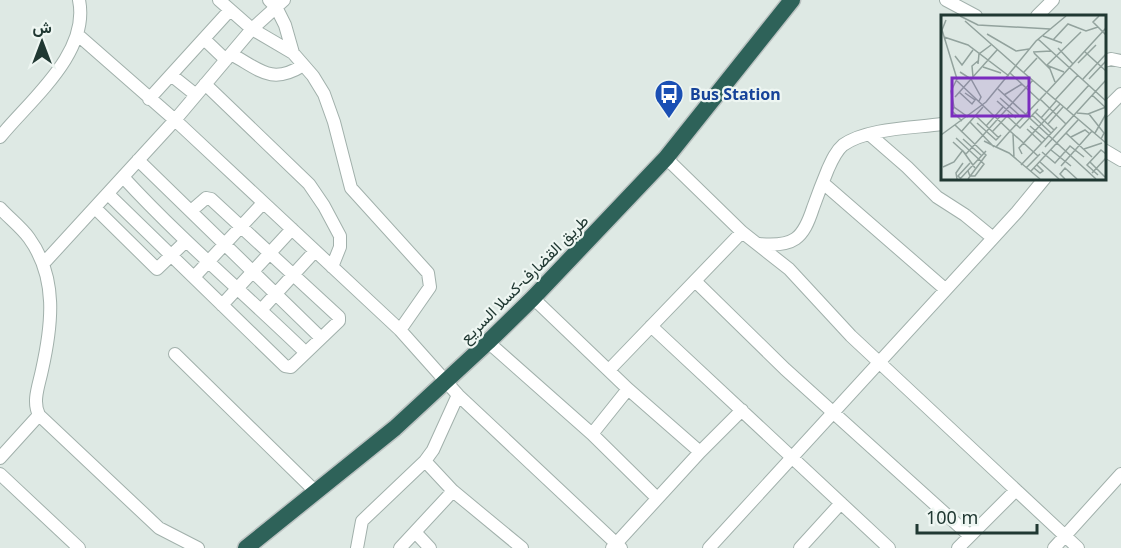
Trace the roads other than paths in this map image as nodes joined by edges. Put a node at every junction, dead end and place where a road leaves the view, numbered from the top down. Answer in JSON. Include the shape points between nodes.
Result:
{"nodes":[{"id":1,"x":219,"y":0,"type":"edge"},
{"id":2,"x":792,"y":0,"type":"edge"},
{"id":3,"x":1053,"y":0,"type":"edge"},
{"id":4,"x":950,"y":1,"type":"edge"},
{"id":5,"x":80,"y":2,"type":"edge"},
{"id":6,"x":276,"y":2,"type":"edge"},
{"id":7,"x":230,"y":10,"type":"junction"},
{"id":8,"x":974,"y":15,"type":"edge"},
{"id":9,"x":1038,"y":15,"type":"edge"},
{"id":10,"x":252,"y":29,"type":"junction"},
{"id":11,"x":78,"y":35,"type":"junction"},
{"id":12,"x":204,"y":39,"type":"junction"},
{"id":13,"x":293,"y":53,"type":"junction"},
{"id":14,"x":228,"y":57,"type":"junction"},
{"id":15,"x":1106,"y":60,"type":"edge"},
{"id":16,"x":1121,"y":61,"type":"edge"},
{"id":17,"x":302,"y":66,"type":"junction"},
{"id":18,"x":171,"y":75,"type":"junction"},
{"id":19,"x":205,"y":84,"type":"junction"},
{"id":20,"x":1121,"y":94,"type":"edge"},
{"id":21,"x":196,"y":95,"type":"junction"},
{"id":22,"x":149,"y":99,"type":"junction"},
{"id":23,"x":1106,"y":109,"type":"edge"},
{"id":24,"x":175,"y":120,"type":"junction"},
{"id":25,"x":941,"y":123,"type":"edge"},
{"id":26,"x":869,"y":134,"type":"junction"},
{"id":27,"x":0,"y":137,"type":"edge"},
{"id":28,"x":1106,"y":151,"type":"edge"},
{"id":29,"x":666,"y":158,"type":"junction"},
{"id":30,"x":138,"y":160,"type":"junction"},
{"id":31,"x":1121,"y":160,"type":"edge"},
{"id":32,"x":123,"y":177,"type":"junction"},
{"id":33,"x":1043,"y":180,"type":"edge"},
{"id":34,"x":823,"y":183,"type":"junction"},
{"id":35,"x":108,"y":194,"type":"junction"},
{"id":36,"x":263,"y":203,"type":"junction"},
{"id":37,"x":0,"y":208,"type":"edge"},
{"id":38,"x":95,"y":208,"type":"junction"},
{"id":39,"x":191,"y":211,"type":"junction"},
{"id":40,"x":160,"y":217,"type":"junction"},
{"id":41,"x":242,"y":227,"type":"junction"},
{"id":42,"x":292,"y":229,"type":"junction"},
{"id":43,"x":147,"y":232,"type":"junction"},
{"id":44,"x":742,"y":232,"type":"junction"},
{"id":45,"x":993,"y":238,"type":"junction"},
{"id":46,"x":185,"y":242,"type":"junction"},
{"id":47,"x":758,"y":244,"type":"junction"},
{"id":48,"x":133,"y":245,"type":"junction"},
{"id":49,"x":226,"y":245,"type":"junction"},
{"id":50,"x":315,"y":251,"type":"junction"},
{"id":51,"x":269,"y":253,"type":"junction"},
{"id":52,"x":171,"y":255,"type":"junction"},
{"id":53,"x":209,"y":263,"type":"junction"},
{"id":54,"x":43,"y":264,"type":"junction"},
{"id":55,"x":332,"y":267,"type":"junction"},
{"id":56,"x":253,"y":271,"type":"junction"},
{"id":57,"x":293,"y":275,"type":"junction"},
{"id":58,"x":194,"y":278,"type":"junction"},
{"id":59,"x":695,"y":281,"type":"junction"},
{"id":60,"x":238,"y":287,"type":"junction"},
{"id":61,"x":945,"y":289,"type":"junction"},
{"id":62,"x":276,"y":294,"type":"junction"},
{"id":63,"x":533,"y":298,"type":"junction"},
{"id":64,"x":222,"y":305,"type":"junction"},
{"id":65,"x":261,"y":310,"type":"junction"},
{"id":66,"x":651,"y":326,"type":"junction"},
{"id":67,"x":400,"y":330,"type":"junction"},
{"id":68,"x":321,"y":338,"type":"junction"},
{"id":69,"x":488,"y":342,"type":"junction"},
{"id":70,"x":305,"y":352,"type":"junction"},
{"id":71,"x":175,"y":354,"type":"dead end"},
{"id":72,"x":879,"y":363,"type":"junction"},
{"id":73,"x":609,"y":370,"type":"junction"},
{"id":74,"x":446,"y":382,"type":"junction"},
{"id":75,"x":628,"y":390,"type":"junction"},
{"id":76,"x":458,"y":394,"type":"junction"},
{"id":77,"x":742,"y":410,"type":"junction"},
{"id":78,"x":833,"y":411,"type":"junction"},
{"id":79,"x":39,"y":415,"type":"junction"},
{"id":80,"x":592,"y":434,"type":"junction"},
{"id":81,"x":700,"y":452,"type":"junction"},
{"id":82,"x":792,"y":456,"type":"junction"},
{"id":83,"x":0,"y":458,"type":"edge"},
{"id":84,"x":425,"y":461,"type":"junction"},
{"id":85,"x":0,"y":474,"type":"edge"},
{"id":86,"x":1121,"y":474,"type":"edge"},
{"id":87,"x":1016,"y":490,"type":"junction"},
{"id":88,"x":453,"y":491,"type":"junction"},
{"id":89,"x":316,"y":492,"type":"junction"},
{"id":90,"x":657,"y":498,"type":"junction"},
{"id":91,"x":841,"y":503,"type":"junction"},
{"id":92,"x":415,"y":532,"type":"junction"},
{"id":93,"x":970,"y":536,"type":"junction"},
{"id":94,"x":1065,"y":536,"type":"junction"},
{"id":95,"x":616,"y":547,"type":"edge"},
{"id":96,"x":802,"y":547,"type":"edge"},
{"id":97,"x":79,"y":548,"type":"edge"},
{"id":98,"x":198,"y":548,"type":"edge"},
{"id":99,"x":246,"y":548,"type":"edge"},
{"id":100,"x":357,"y":548,"type":"edge"},
{"id":101,"x":400,"y":548,"type":"edge"},
{"id":102,"x":430,"y":548,"type":"edge"},
{"id":103,"x":522,"y":548,"type":"edge"},
{"id":104,"x":709,"y":548,"type":"edge"},
{"id":105,"x":889,"y":548,"type":"edge"},
{"id":106,"x":958,"y":548,"type":"edge"},
{"id":107,"x":1053,"y":548,"type":"edge"},
{"id":108,"x":1078,"y":548,"type":"edge"}],
"edges":[{"from":1,"to":7,"type":"street"},
{"from":2,"to":29,"type":"highway","name":"طريق القضارف-كسلا السريع"},
{"from":3,"to":9,"type":"street"},
{"from":4,"to":8,"type":"street"},
{"from":5,"to":11,"type":"street"},
{"from":6,"to":10,"type":"street"},
{"from":6,"to":13,"type":"street"},
{"from":7,"to":10,"type":"street"},
{"from":7,"to":12,"type":"street"},
{"from":10,"to":13,"type":"street"},
{"from":10,"to":14,"type":"street"},
{"from":11,"to":22,"type":"street"},
{"from":11,"to":27,"type":"street","via":[[42,91]]},
{"from":12,"to":14,"type":"street"},
{"from":12,"to":18,"type":"street"},
{"from":13,"to":17,"type":"street"},
{"from":14,"to":17,"type":"street","via":[[267,74],[289,74]]},
{"from":14,"to":19,"type":"street"},
{"from":15,"to":16,"type":"street"},
{"from":17,"to":67,"type":"street","via":[[313,76],[327,101],[351,188],[428,273],[430,287]]},
{"from":18,"to":21,"type":"street"},
{"from":18,"to":22,"type":"street"},
{"from":19,"to":21,"type":"street"},
{"from":19,"to":55,"type":"street","via":[[309,184],[340,236]]},
{"from":20,"to":23,"type":"street"},
{"from":21,"to":24,"type":"street"},
{"from":22,"to":24,"type":"street"},
{"from":24,"to":30,"type":"street"},
{"from":24,"to":36,"type":"street"},
{"from":25,"to":26,"type":"street"},
{"from":26,"to":34,"type":"street","via":[[841,147]]},
{"from":26,"to":45,"type":"street","via":[[937,197]]},
{"from":28,"to":31,"type":"street"},
{"from":29,"to":44,"type":"street"},
{"from":29,"to":63,"type":"highway","name":"طريق القضارف-كسلا السريع"},
{"from":30,"to":32,"type":"street"},
{"from":30,"to":39,"type":"street"},
{"from":32,"to":35,"type":"street"},
{"from":32,"to":40,"type":"street"},
{"from":33,"to":45,"type":"street"},
{"from":34,"to":47,"type":"street","via":[[803,233],[784,243]]},
{"from":34,"to":61,"type":"street"},
{"from":35,"to":38,"type":"street"},
{"from":35,"to":43,"type":"street"},
{"from":36,"to":41,"type":"street"},
{"from":36,"to":42,"type":"street"},
{"from":37,"to":54,"type":"street","via":[[29,237]]},
{"from":38,"to":48,"type":"street"},
{"from":38,"to":54,"type":"street"},
{"from":39,"to":41,"type":"street","via":[[202,200],[211,199]]},
{"from":39,"to":49,"type":"street"},
{"from":40,"to":43,"type":"street"},
{"from":40,"to":46,"type":"street"},
{"from":41,"to":49,"type":"street"},
{"from":41,"to":51,"type":"street"},
{"from":42,"to":50,"type":"street"},
{"from":42,"to":51,"type":"street"},
{"from":43,"to":48,"type":"street"},
{"from":43,"to":52,"type":"street"},
{"from":44,"to":47,"type":"street"},
{"from":44,"to":59,"type":"street"},
{"from":45,"to":61,"type":"street"},
{"from":46,"to":52,"type":"street"},
{"from":46,"to":53,"type":"street"},
{"from":47,"to":72,"type":"street","via":[[806,286]]},
{"from":48,"to":52,"type":"street","via":[[157,269]]},
{"from":49,"to":53,"type":"street"},
{"from":49,"to":56,"type":"street"},
{"from":50,"to":55,"type":"street"},
{"from":50,"to":57,"type":"street"},
{"from":51,"to":56,"type":"street"},
{"from":51,"to":57,"type":"street"},
{"from":52,"to":58,"type":"street"},
{"from":53,"to":58,"type":"street"},
{"from":53,"to":60,"type":"street"},
{"from":54,"to":79,"type":"street","via":[[51,294],[51,321],[35,401]]},
{"from":55,"to":67,"type":"street"},
{"from":56,"to":60,"type":"street"},
{"from":56,"to":62,"type":"street"},
{"from":57,"to":62,"type":"street"},
{"from":57,"to":68,"type":"street","via":[[339,317]]},
{"from":58,"to":64,"type":"street"},
{"from":59,"to":66,"type":"street"},
{"from":59,"to":78,"type":"street"},
{"from":60,"to":64,"type":"street"},
{"from":60,"to":65,"type":"street"},
{"from":61,"to":72,"type":"street"},
{"from":62,"to":65,"type":"street"},
{"from":62,"to":68,"type":"street"},
{"from":63,"to":69,"type":"highway","name":"طريق القضارف-كسلا السريع"},
{"from":63,"to":73,"type":"street"},
{"from":64,"to":70,"type":"street","via":[[285,366],[291,367]]},
{"from":65,"to":70,"type":"street"},
{"from":66,"to":73,"type":"street"},
{"from":66,"to":77,"type":"street"},
{"from":67,"to":74,"type":"street"},
{"from":68,"to":70,"type":"street"},
{"from":69,"to":74,"type":"highway","name":"طريق القضارف-كسلا السريع"},
{"from":69,"to":80,"type":"street"},
{"from":71,"to":89,"type":"street"},
{"from":72,"to":78,"type":"street"},
{"from":72,"to":87,"type":"street"},
{"from":73,"to":75,"type":"street"},
{"from":74,"to":76,"type":"street"},
{"from":74,"to":89,"type":"highway","name":"طريق القضارف-كسلا السريع"},
{"from":75,"to":80,"type":"street"},
{"from":75,"to":81,"type":"street"},
{"from":76,"to":84,"type":"street"},
{"from":76,"to":95,"type":"street"},
{"from":77,"to":81,"type":"street"},
{"from":77,"to":82,"type":"street"},
{"from":78,"to":82,"type":"street"},
{"from":78,"to":93,"type":"street"},
{"from":79,"to":83,"type":"street"},
{"from":79,"to":98,"type":"street","via":[[159,528]]},
{"from":80,"to":90,"type":"street"},
{"from":81,"to":90,"type":"street"},
{"from":82,"to":91,"type":"street"},
{"from":82,"to":104,"type":"street"},
{"from":84,"to":88,"type":"street"},
{"from":84,"to":100,"type":"street","via":[[362,521]]},
{"from":85,"to":97,"type":"street"},
{"from":86,"to":94,"type":"street"},
{"from":87,"to":93,"type":"street"},
{"from":87,"to":94,"type":"street"},
{"from":88,"to":92,"type":"street"},
{"from":88,"to":103,"type":"street"},
{"from":89,"to":99,"type":"highway","name":"طريق القضارف-كسلا السريع"},
{"from":90,"to":95,"type":"street"},
{"from":91,"to":96,"type":"street"},
{"from":91,"to":105,"type":"street"},
{"from":92,"to":101,"type":"street"},
{"from":92,"to":102,"type":"street"},
{"from":93,"to":106,"type":"street"},
{"from":94,"to":107,"type":"street"},
{"from":94,"to":108,"type":"street"}]}
